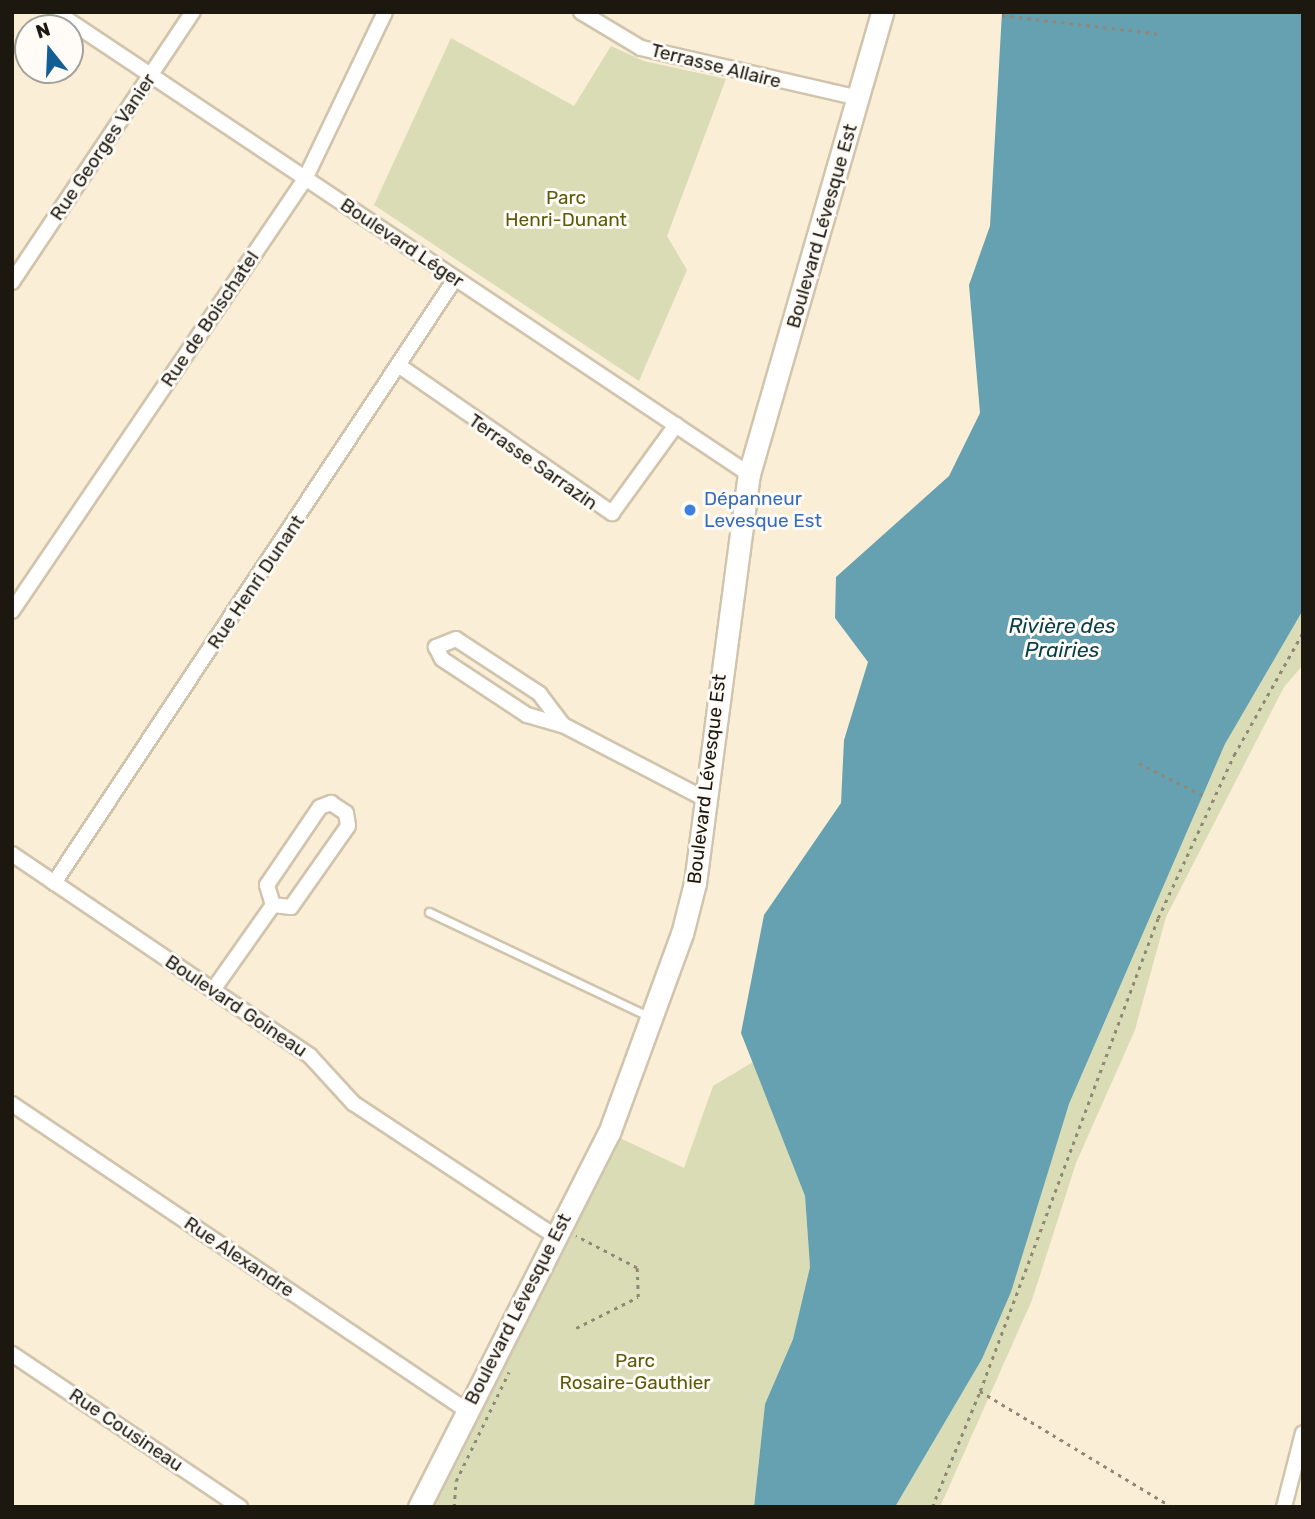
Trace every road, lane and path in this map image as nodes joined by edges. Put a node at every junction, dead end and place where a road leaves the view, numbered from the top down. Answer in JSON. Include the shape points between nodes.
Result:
{"nodes":[{"id":1,"x":56,"y":12,"type":"edge"},
{"id":2,"x":193,"y":12,"type":"edge"},
{"id":3,"x":384,"y":12,"type":"edge"},
{"id":4,"x":581,"y":12,"type":"edge"},
{"id":5,"x":882,"y":12,"type":"edge"},
{"id":6,"x":1002,"y":15,"type":"dead end"},
{"id":7,"x":1161,"y":34,"type":"dead end"},
{"id":8,"x":151,"y":75,"type":"junction"},
{"id":9,"x":859,"y":98,"type":"junction"},
{"id":10,"x":305,"y":178,"type":"junction"},
{"id":11,"x":455,"y":279,"type":"junction"},
{"id":12,"x":12,"y":282,"type":"edge"},
{"id":13,"x":401,"y":368,"type":"junction"},
{"id":14,"x":676,"y":425,"type":"junction"},
{"id":15,"x":749,"y":474,"type":"junction"},
{"id":16,"x":12,"y":611,"type":"edge"},
{"id":17,"x":1303,"y":632,"type":"edge"},
{"id":18,"x":563,"y":725,"type":"junction"},
{"id":19,"x":1139,"y":763,"type":"dead end"},
{"id":20,"x":1202,"y":795,"type":"dead end"},
{"id":21,"x":705,"y":799,"type":"junction"},
{"id":22,"x":12,"y":854,"type":"edge"},
{"id":23,"x":54,"y":883,"type":"junction"},
{"id":24,"x":273,"y":905,"type":"junction"},
{"id":25,"x":429,"y":912,"type":"dead end"},
{"id":26,"x":213,"y":990,"type":"junction"},
{"id":27,"x":655,"y":1019,"type":"junction"},
{"id":28,"x":12,"y":1104,"type":"edge"},
{"id":29,"x":558,"y":1233,"type":"junction"},
{"id":30,"x":576,"y":1328,"type":"dead end"},
{"id":31,"x":12,"y":1354,"type":"edge"},
{"id":32,"x":980,"y":1391,"type":"junction"},
{"id":33,"x":466,"y":1410,"type":"junction"},
{"id":34,"x":1303,"y":1433,"type":"edge"},
{"id":35,"x":240,"y":1507,"type":"edge"},
{"id":36,"x":419,"y":1507,"type":"edge"},
{"id":37,"x":932,"y":1507,"type":"edge"},
{"id":38,"x":1172,"y":1507,"type":"edge"},
{"id":39,"x":1284,"y":1507,"type":"edge"}],
"edges":[{"from":1,"to":8,"type":"street","name":"Boulevard Léger"},
{"from":2,"to":8,"type":"street","name":"Rue Georges Vanier"},
{"from":3,"to":10,"type":"street","name":"Rue de Boischatel"},
{"from":4,"to":9,"type":"street","name":"Terrasse Allaire","via":[[641,48]]},
{"from":5,"to":9,"type":"street","name":"Boulevard Lévesque Est"},
{"from":6,"to":7,"type":"path"},
{"from":8,"to":10,"type":"street","name":"Boulevard Léger"},
{"from":8,"to":12,"type":"street","name":"Rue Georges Vanier"},
{"from":9,"to":15,"type":"street","name":"Boulevard Lévesque Est"},
{"from":10,"to":11,"type":"street","name":"Boulevard Léger"},
{"from":10,"to":16,"type":"street","name":"Rue de Boischatel"},
{"from":11,"to":13,"type":"street","name":"Rue Henri Dunant"},
{"from":11,"to":14,"type":"street","name":"Boulevard Léger"},
{"from":13,"to":14,"type":"street","name":"Terrasse Sarrazin","via":[[612,513]]},
{"from":13,"to":23,"type":"street","name":"Rue Henri Dunant"},
{"from":14,"to":15,"type":"street","name":"Boulevard Léger"},
{"from":15,"to":21,"type":"street","name":"Boulevard Lévesque Est"},
{"from":17,"to":32,"type":"path","via":[[1234,755],[1158,918]]},
{"from":18,"to":18,"type":"street","via":[[540,694],[456,639],[436,646],[442,659],[527,715]]},
{"from":18,"to":21,"type":"street"},
{"from":19,"to":20,"type":"path"},
{"from":21,"to":27,"type":"street","name":"Boulevard Lévesque Est","via":[[695,883]]},
{"from":22,"to":23,"type":"street","name":"Boulevard Goineau"},
{"from":23,"to":26,"type":"street","name":"Boulevard Goineau"},
{"from":24,"to":24,"type":"street","via":[[290,907],[348,826],[346,813],[331,803],[320,807],[267,886]]},
{"from":24,"to":26,"type":"street"},
{"from":25,"to":27,"type":"lane"},
{"from":26,"to":29,"type":"street","name":"Boulevard Goineau","via":[[310,1056],[353,1103]]},
{"from":27,"to":29,"type":"street","name":"Boulevard Lévesque Est"},
{"from":28,"to":33,"type":"street","name":"Rue Alexandre"},
{"from":29,"to":30,"type":"path","via":[[638,1268],[638,1297]]},
{"from":29,"to":33,"type":"street","name":"Boulevard Lévesque Est"},
{"from":31,"to":35,"type":"street","name":"Rue Cousineau"},
{"from":32,"to":37,"type":"path"},
{"from":32,"to":38,"type":"path"},
{"from":33,"to":36,"type":"street","name":"Boulevard Lévesque Est"},
{"from":34,"to":39,"type":"street"}]}
